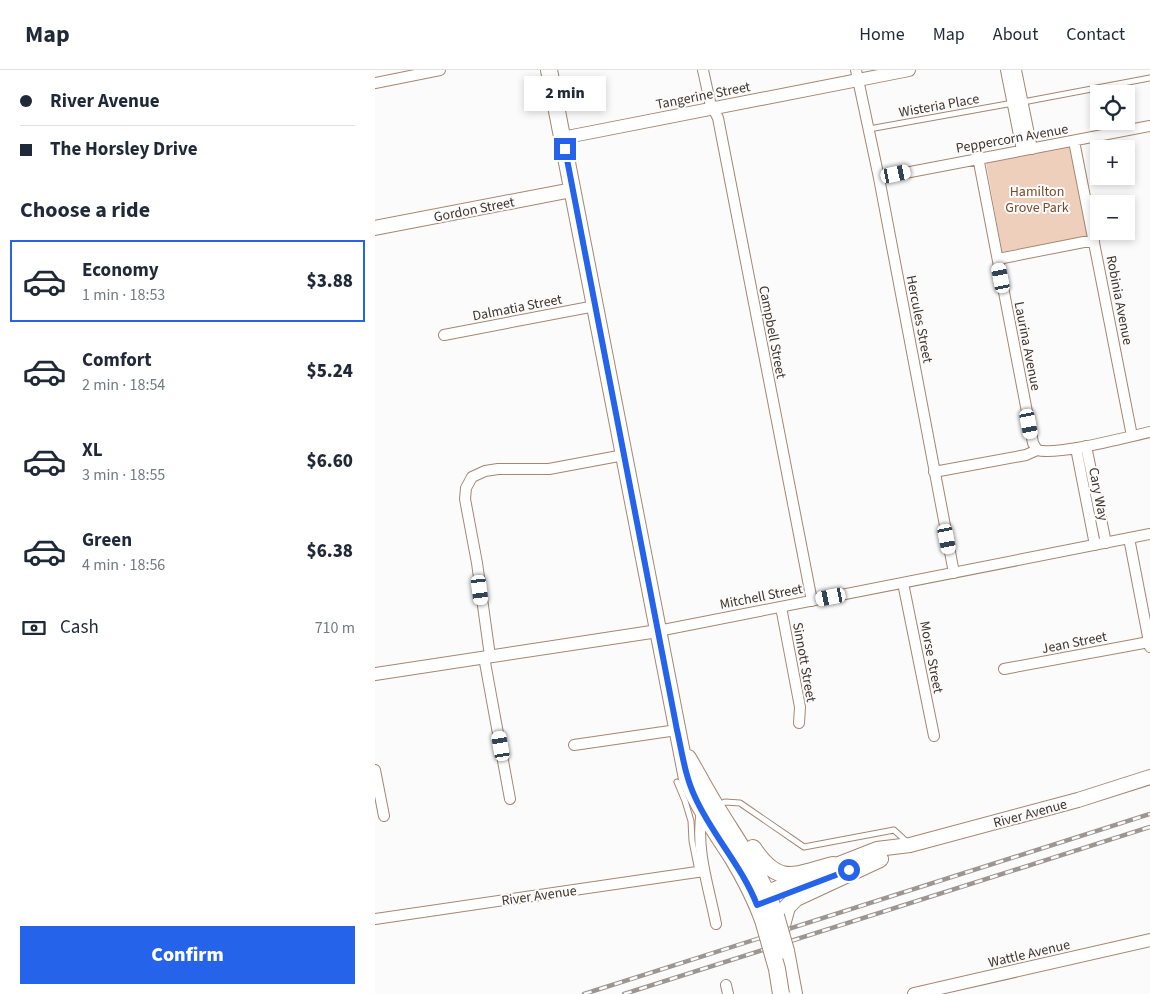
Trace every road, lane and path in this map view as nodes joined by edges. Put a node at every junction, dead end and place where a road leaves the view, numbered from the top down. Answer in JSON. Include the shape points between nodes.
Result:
{"nodes":[{"id":1,"x":440,"y":70,"type":"edge"},
{"id":2,"x":549,"y":70,"type":"edge"},
{"id":3,"x":703,"y":70,"type":"edge"},
{"id":4,"x":909,"y":70,"type":"edge"},
{"id":5,"x":1006,"y":70,"type":"edge"},
{"id":6,"x":1015,"y":70,"type":"edge"},
{"id":7,"x":407,"y":73,"type":"edge"},
{"id":8,"x":857,"y":75,"type":"edge"},
{"id":9,"x":1150,"y":78,"type":"edge"},
{"id":10,"x":375,"y":83,"type":"edge"},
{"id":11,"x":1017,"y":103,"type":"junction"},
{"id":12,"x":713,"y":108,"type":"junction"},
{"id":13,"x":1150,"y":126,"type":"edge"},
{"id":14,"x":869,"y":129,"type":"junction"},
{"id":15,"x":562,"y":138,"type":"junction"},
{"id":16,"x":1074,"y":141,"type":"junction"},
{"id":17,"x":1027,"y":149,"type":"junction"},
{"id":18,"x":978,"y":158,"type":"junction"},
{"id":19,"x":879,"y":178,"type":"junction"},
{"id":20,"x":573,"y":190,"type":"junction"},
{"id":21,"x":1090,"y":220,"type":"edge"},
{"id":22,"x":375,"y":228,"type":"edge"},
{"id":23,"x":1094,"y":240,"type":"joint"},
{"id":24,"x":997,"y":259,"type":"junction"},
{"id":25,"x":595,"y":306,"type":"junction"},
{"id":26,"x":444,"y":335,"type":"dead end"},
{"id":27,"x":1150,"y":432,"type":"edge"},
{"id":28,"x":1132,"y":436,"type":"junction"},
{"id":29,"x":1081,"y":447,"type":"junction"},
{"id":30,"x":1037,"y":450,"type":"junction"},
{"id":31,"x":624,"y":455,"type":"junction"},
{"id":32,"x":934,"y":472,"type":"junction"},
{"id":33,"x":1150,"y":534,"type":"edge"},
{"id":34,"x":1129,"y":538,"type":"junction"},
{"id":35,"x":1100,"y":544,"type":"junction"},
{"id":36,"x":954,"y":573,"type":"junction"},
{"id":37,"x":903,"y":583,"type":"junction"},
{"id":38,"x":812,"y":601,"type":"junction"},
{"id":39,"x":781,"y":607,"type":"junction"},
{"id":40,"x":658,"y":631,"type":"junction"},
{"id":41,"x":1150,"y":644,"type":"edge"},
{"id":42,"x":487,"y":657,"type":"junction"},
{"id":43,"x":1004,"y":669,"type":"dead end"},
{"id":44,"x":375,"y":674,"type":"edge"},
{"id":45,"x":799,"y":723,"type":"dead end"},
{"id":46,"x":677,"y":730,"type":"junction"},
{"id":47,"x":934,"y":736,"type":"dead end"},
{"id":48,"x":574,"y":745,"type":"dead end"},
{"id":49,"x":375,"y":770,"type":"edge"},
{"id":50,"x":1150,"y":777,"type":"edge"},
{"id":51,"x":677,"y":782,"type":"dead end"},
{"id":52,"x":510,"y":799,"type":"dead end"},
{"id":53,"x":713,"y":811,"type":"junction"},
{"id":54,"x":384,"y":816,"type":"dead end"},
{"id":55,"x":910,"y":845,"type":"junction"},
{"id":56,"x":880,"y":859,"type":"junction"},
{"id":57,"x":833,"y":865,"type":"junction"},
{"id":58,"x":701,"y":872,"type":"junction"},
{"id":59,"x":762,"y":898,"type":"junction"},
{"id":60,"x":375,"y":918,"type":"edge"},
{"id":61,"x":776,"y":920,"type":"junction"},
{"id":62,"x":716,"y":924,"type":"dead end"},
{"id":63,"x":1150,"y":940,"type":"edge"},
{"id":64,"x":781,"y":994,"type":"edge"},
{"id":65,"x":794,"y":994,"type":"edge"},
{"id":66,"x":915,"y":994,"type":"edge"}],
"edges":[{"from":1,"to":7,"type":"street"},
{"from":2,"to":15,"type":"main road"},
{"from":3,"to":12,"type":"street","name":"Campbell Street"},
{"from":4,"to":8,"type":"street","name":"Tangerine Street"},
{"from":5,"to":11,"type":"street"},
{"from":6,"to":11,"type":"street"},
{"from":7,"to":10,"type":"street"},
{"from":8,"to":12,"type":"street","name":"Tangerine Street"},
{"from":8,"to":14,"type":"street","name":"Hercules Street"},
{"from":9,"to":11,"type":"lane","name":"Wisteria Place"},
{"from":11,"to":14,"type":"lane","name":"Wisteria Place"},
{"from":11,"to":17,"type":"street"},
{"from":12,"to":15,"type":"street","name":"Tangerine Street"},
{"from":12,"to":38,"type":"street","name":"Campbell Street","via":[[718,118]]},
{"from":13,"to":16,"type":"street","name":"Peppercorn Avenue"},
{"from":14,"to":19,"type":"street","name":"Hercules Street"},
{"from":15,"to":20,"type":"main road"},
{"from":16,"to":17,"type":"street","name":"Peppercorn Avenue"},
{"from":16,"to":21,"type":"street","name":"Robinia Avenue"},
{"from":17,"to":18,"type":"street","name":"Peppercorn Avenue"},
{"from":18,"to":19,"type":"street","name":"Peppercorn Avenue"},
{"from":18,"to":24,"type":"street","name":"Laurina Avenue"},
{"from":19,"to":32,"type":"street","name":"Hercules Street"},
{"from":20,"to":22,"type":"main road","name":"Gordon Street"},
{"from":20,"to":25,"type":"main road"},
{"from":23,"to":24,"type":"street"},
{"from":23,"to":28,"type":"street","name":"Robinia Avenue"},
{"from":24,"to":30,"type":"street","name":"Laurina Avenue"},
{"from":25,"to":26,"type":"street","name":"Dalmatia Street"},
{"from":25,"to":31,"type":"main road"},
{"from":27,"to":28,"type":"street"},
{"from":28,"to":29,"type":"street"},
{"from":29,"to":30,"type":"street"},
{"from":29,"to":35,"type":"street","name":"Cary Way"},
{"from":30,"to":32,"type":"street","via":[[1026,455]]},
{"from":31,"to":40,"type":"main road"},
{"from":31,"to":42,"type":"street","via":[[549,469],[485,471],[472,477],[465,499],[477,563]]},
{"from":32,"to":36,"type":"street","name":"Hercules Street"},
{"from":33,"to":34,"type":"street","name":"Mitchell Street"},
{"from":34,"to":35,"type":"street","name":"Mitchell Street"},
{"from":34,"to":41,"type":"street"},
{"from":35,"to":36,"type":"street","name":"Mitchell Street"},
{"from":36,"to":37,"type":"street","name":"Mitchell Street"},
{"from":37,"to":38,"type":"street","name":"Mitchell Street"},
{"from":37,"to":47,"type":"street","name":"Morse Street"},
{"from":38,"to":39,"type":"street","name":"Mitchell Street"},
{"from":39,"to":40,"type":"street","name":"Mitchell Street"},
{"from":39,"to":45,"type":"street","name":"Sinnott Street","via":[[800,708]]},
{"from":40,"to":42,"type":"street","name":"Mitchell Street"},
{"from":40,"to":46,"type":"main road"},
{"from":41,"to":43,"type":"street","name":"Jean Street"},
{"from":42,"to":44,"type":"street","name":"Mitchell Street"},
{"from":42,"to":52,"type":"street"},
{"from":46,"to":48,"type":"street"},
{"from":46,"to":53,"type":"main road","via":[[687,778]]},
{"from":49,"to":54,"type":"street"},
{"from":50,"to":55,"type":"main road","name":"River Avenue","via":[[1078,800]]},
{"from":51,"to":58,"type":"lane","via":[[691,821],[692,841]]},
{"from":53,"to":55,"type":"lane","via":[[725,802],[740,803],[804,847],[894,830]]},
{"from":53,"to":57,"type":"main road","via":[[736,827],[765,864],[777,873],[796,875]]},
{"from":53,"to":58,"type":"street","via":[[699,828]]},
{"from":53,"to":59,"type":"main road","via":[[733,859]]},
{"from":55,"to":56,"type":"main road","name":"River Avenue"},
{"from":55,"to":57,"type":"main road","name":"River Avenue","via":[[877,849]]},
{"from":56,"to":59,"type":"main road","name":"River Avenue"},
{"from":56,"to":61,"type":"main road","via":[[796,898]]},
{"from":57,"to":59,"type":"main road","name":"River Avenue"},
{"from":58,"to":60,"type":"street","name":"River Avenue"},
{"from":58,"to":62,"type":"street","via":[[707,882]]},
{"from":59,"to":61,"type":"main road"},
{"from":61,"to":64,"type":"main road","bridge":true,"via":[[775,960]]},
{"from":61,"to":65,"type":"main road","bridge":true},
{"from":63,"to":66,"type":"street","name":"Wattle Avenue"}]}
